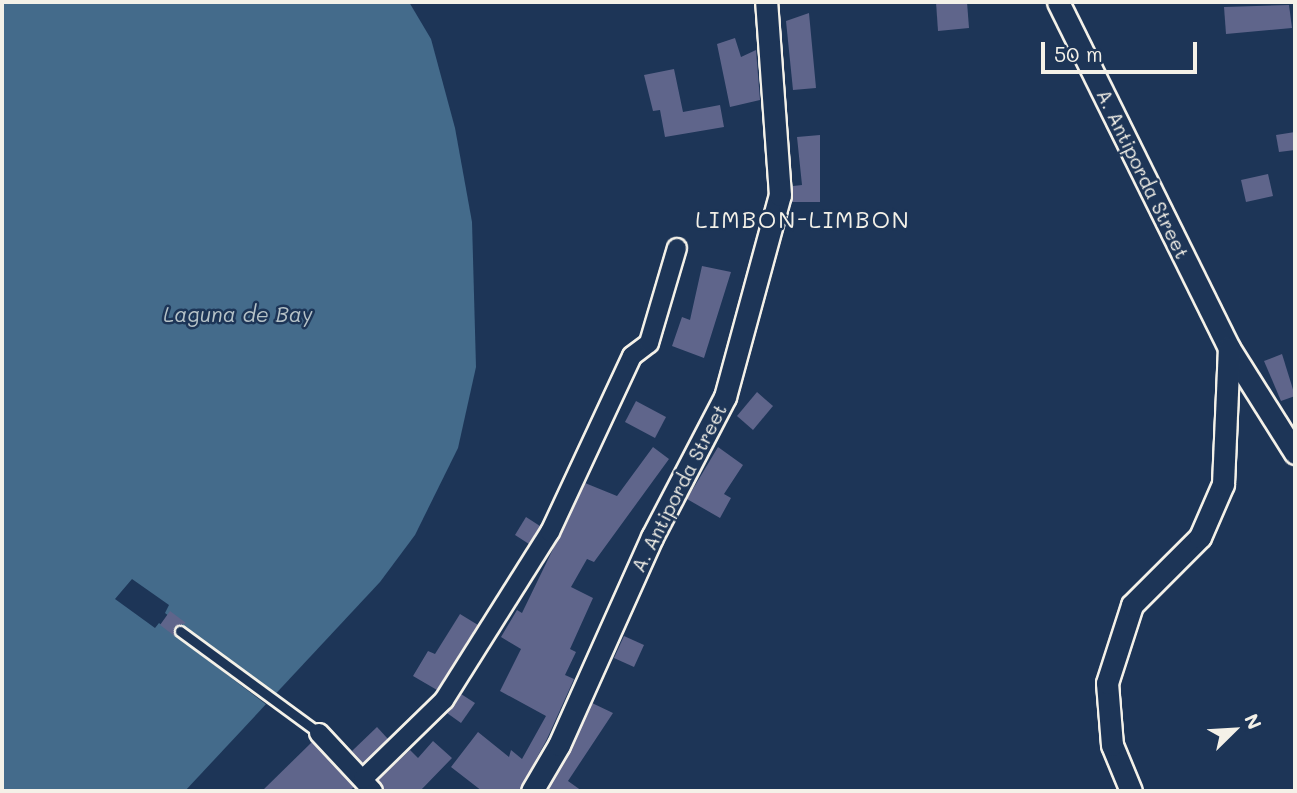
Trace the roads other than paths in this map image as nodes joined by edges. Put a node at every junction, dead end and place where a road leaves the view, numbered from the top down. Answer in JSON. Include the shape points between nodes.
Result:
{"nodes":[{"id":1,"x":766,"y":2,"type":"edge"},
{"id":2,"x":1058,"y":2,"type":"edge"},
{"id":3,"x":677,"y":248,"type":"dead end"},
{"id":4,"x":1230,"y":348,"type":"junction"},
{"id":5,"x":1295,"y":453,"type":"edge"},
{"id":6,"x":180,"y":632,"type":"dead end"},
{"id":7,"x":319,"y":733,"type":"joint"},
{"id":8,"x":368,"y":785,"type":"edge"},
{"id":9,"x":532,"y":791,"type":"edge"},
{"id":10,"x":1131,"y":791,"type":"edge"}],
"edges":[{"from":1,"to":9,"type":"street","name":"A. Antiporda Street","via":[[780,195],[725,397],[652,537],[559,745]]},
{"from":2,"to":4,"type":"street","name":"A. Antiporda Street"},
{"from":3,"to":8,"type":"street","via":[[649,342],[632,356],[550,533],[444,699]]},
{"from":4,"to":5,"type":"street","name":"A. Antiporda Street"},
{"from":4,"to":10,"type":"street","via":[[1223,484],[1200,537],[1132,605],[1107,683],[1112,745]]},
{"from":6,"to":7,"type":"lane"},
{"from":7,"to":8,"type":"street"}]}
